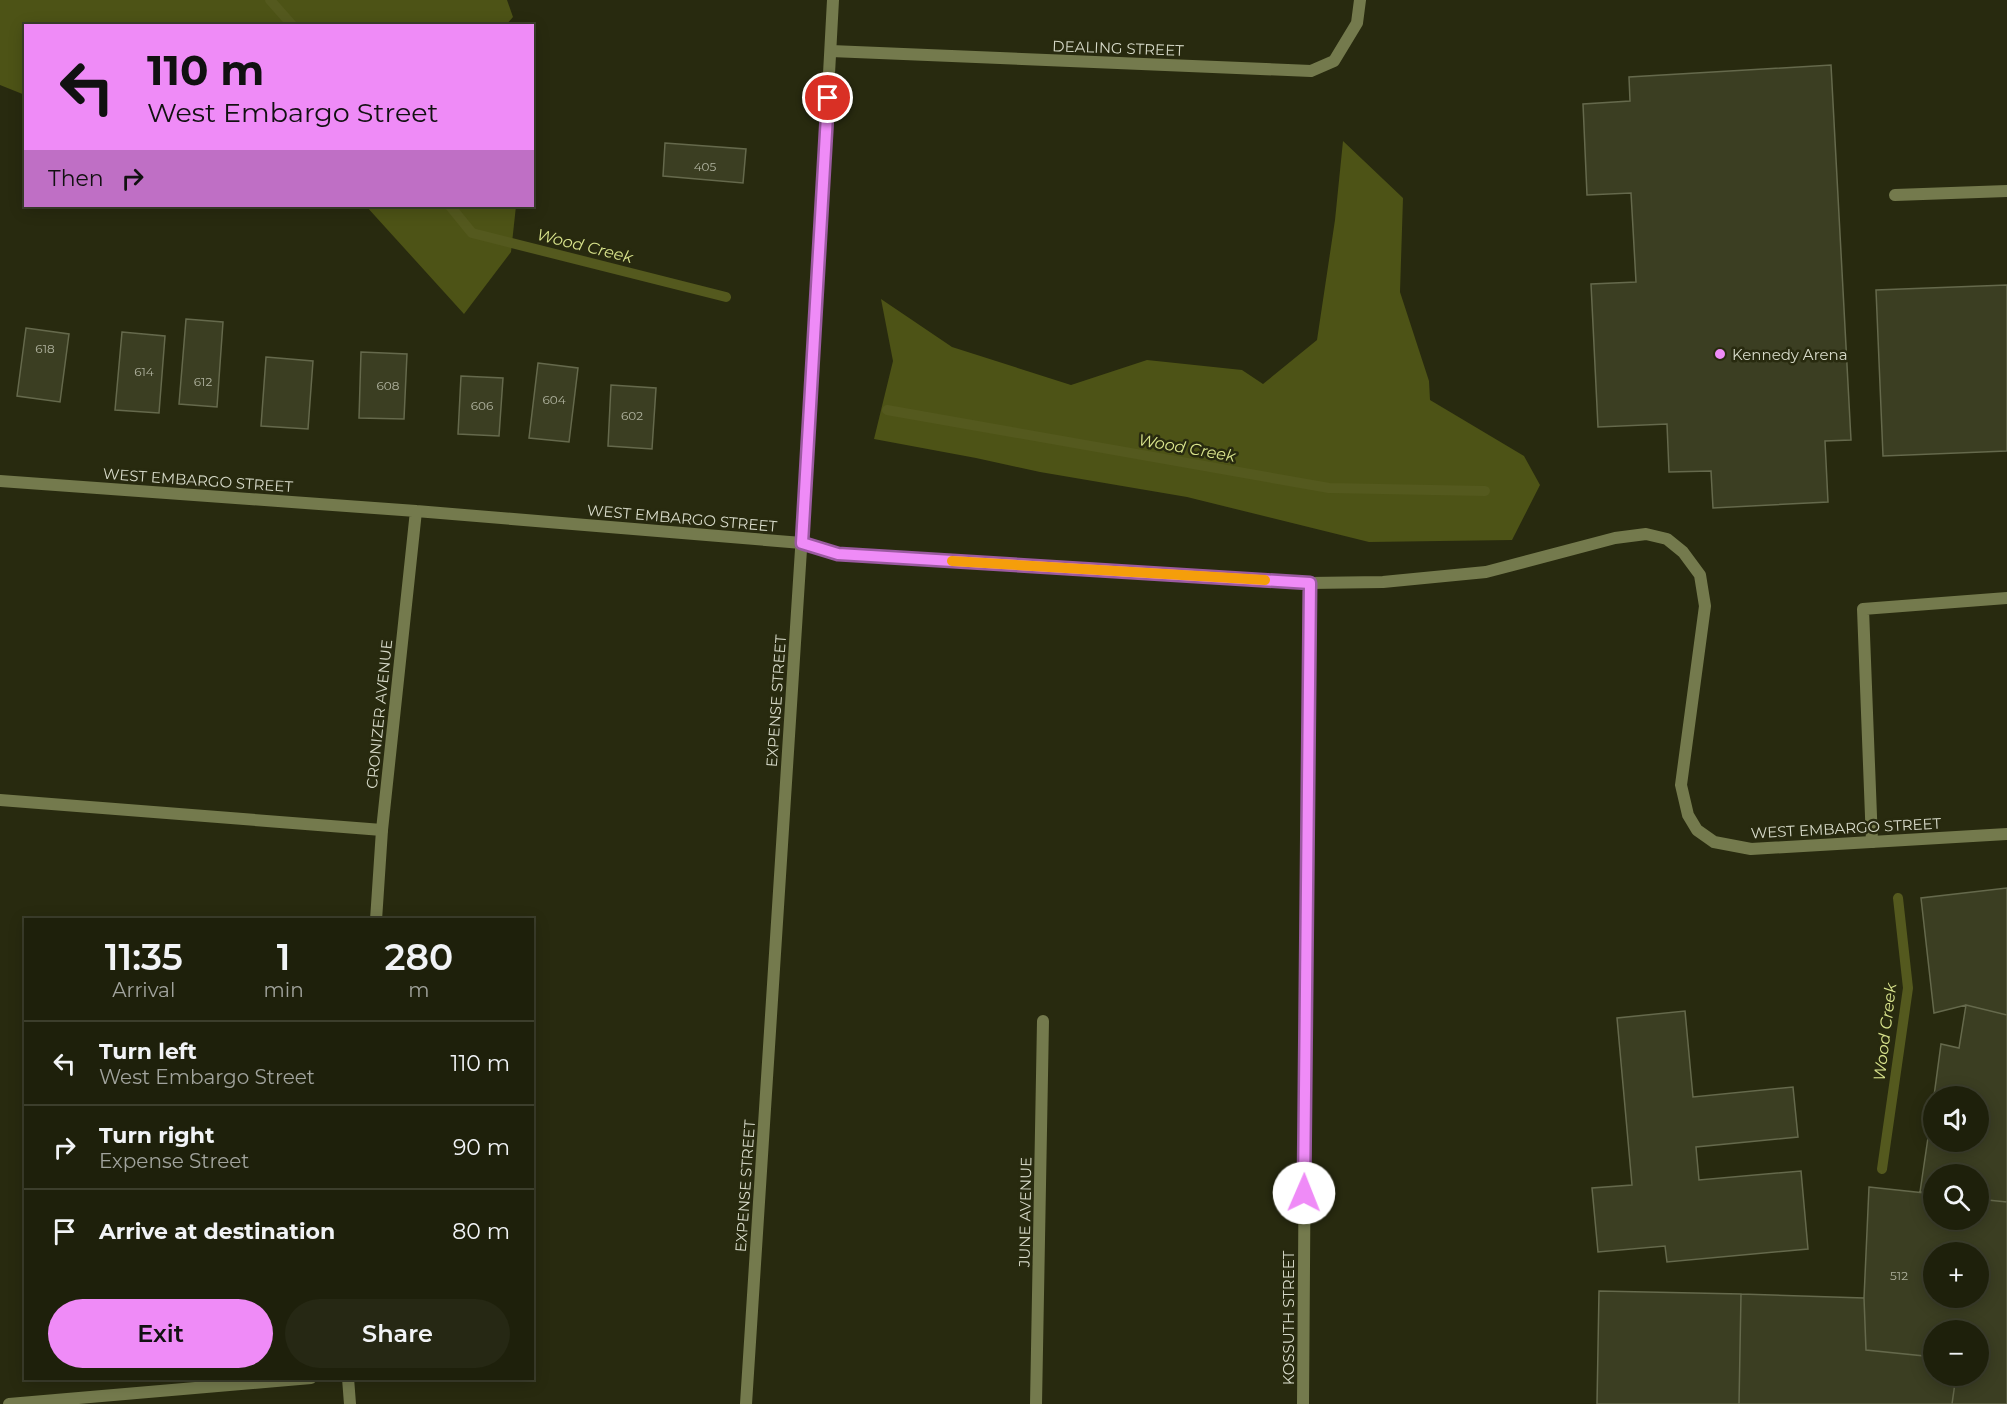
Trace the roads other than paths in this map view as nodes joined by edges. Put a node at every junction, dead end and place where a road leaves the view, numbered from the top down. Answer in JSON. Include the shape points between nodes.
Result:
{"nodes":[{"id":1,"x":833,"y":0,"type":"edge"},
{"id":2,"x":1360,"y":0,"type":"edge"},
{"id":3,"x":831,"y":51,"type":"junction"},
{"id":4,"x":2007,"y":191,"type":"edge"},
{"id":5,"x":1895,"y":195,"type":"dead end"},
{"id":6,"x":0,"y":481,"type":"edge"},
{"id":7,"x":416,"y":511,"type":"junction"},
{"id":8,"x":802,"y":543,"type":"junction"},
{"id":9,"x":1310,"y":583,"type":"junction"},
{"id":10,"x":2007,"y":598,"type":"edge"},
{"id":11,"x":0,"y":800,"type":"edge"},
{"id":12,"x":382,"y":830,"type":"junction"},
{"id":13,"x":2007,"y":834,"type":"edge"},
{"id":14,"x":1872,"y":842,"type":"junction"},
{"id":15,"x":376,"y":918,"type":"edge"},
{"id":16,"x":1043,"y":1022,"type":"dead end"},
{"id":17,"x":288,"y":1380,"type":"edge"},
{"id":18,"x":348,"y":1380,"type":"edge"},
{"id":19,"x":9,"y":1404,"type":"edge"},
{"id":20,"x":350,"y":1404,"type":"edge"},
{"id":21,"x":746,"y":1404,"type":"edge"},
{"id":22,"x":1036,"y":1404,"type":"edge"},
{"id":23,"x":1303,"y":1404,"type":"edge"}],
"edges":[{"from":1,"to":3,"type":"street","name":"EXPENSE STREET"},
{"from":2,"to":3,"type":"street","name":"DEALING STREET","via":[[1357,23],[1334,61],[1311,71]]},
{"from":3,"to":8,"type":"street","name":"EXPENSE STREET"},
{"from":4,"to":5,"type":"street"},
{"from":6,"to":7,"type":"street","name":"WEST EMBARGO STREET"},
{"from":7,"to":8,"type":"street","name":"WEST EMBARGO STREET"},
{"from":7,"to":12,"type":"street","name":"CRONIZER AVENUE"},
{"from":8,"to":9,"type":"street","name":"WEST EMBARGO STREET","via":[[838,554]]},
{"from":8,"to":21,"type":"street","name":"EXPENSE STREET"},
{"from":9,"to":14,"type":"street","name":"WEST EMBARGO STREET","via":[[1383,582],[1486,572],[1615,538],[1646,534],[1667,539],[1683,552],[1700,575],[1705,606],[1681,785],[1688,815],[1697,830],[1714,842],[1750,849]]},
{"from":9,"to":23,"type":"street","name":"KOSSUTH STREET"},
{"from":10,"to":14,"type":"street","via":[[1863,609]]},
{"from":11,"to":12,"type":"street"},
{"from":12,"to":15,"type":"street","name":"CRONIZER AVENUE"},
{"from":13,"to":14,"type":"street","name":"WEST EMBARGO STREET"},
{"from":16,"to":22,"type":"street","name":"JUNE AVENUE"},
{"from":17,"to":19,"type":"street"},
{"from":18,"to":20,"type":"street"}]}
